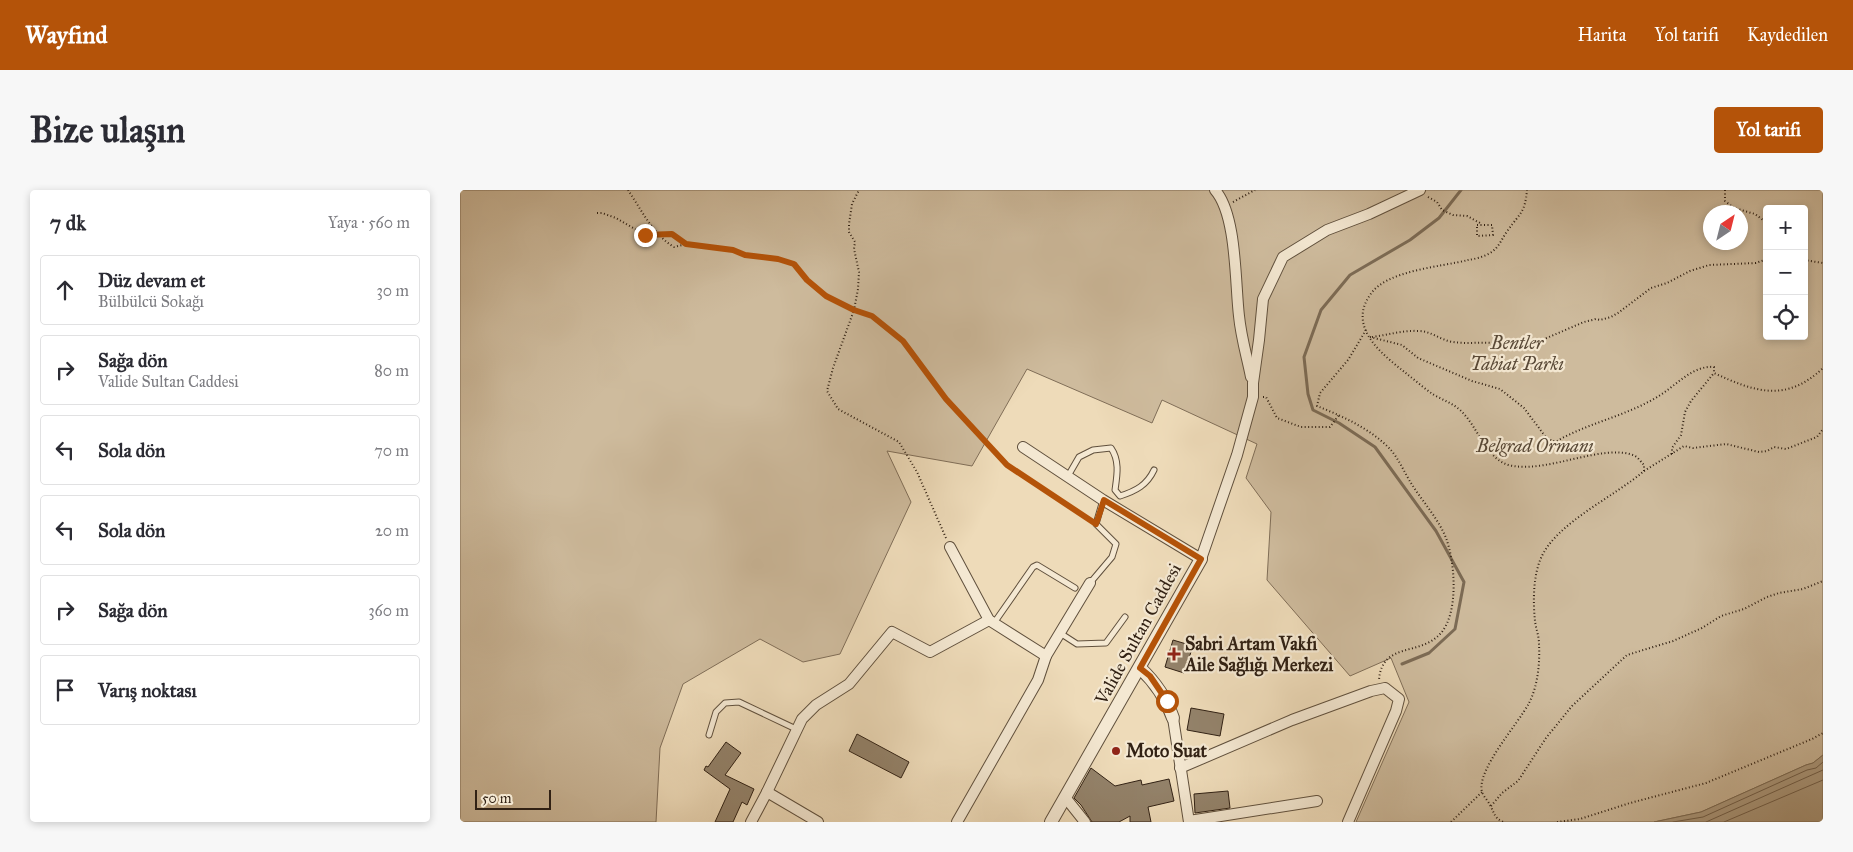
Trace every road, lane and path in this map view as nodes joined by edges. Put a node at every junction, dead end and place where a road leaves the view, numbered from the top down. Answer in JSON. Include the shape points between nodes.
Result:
{"nodes":[{"id":1,"x":628,"y":190,"type":"edge"},
{"id":2,"x":859,"y":190,"type":"edge"},
{"id":3,"x":1215,"y":190,"type":"edge"},
{"id":4,"x":1255,"y":190,"type":"edge"},
{"id":5,"x":1420,"y":190,"type":"edge"},
{"id":6,"x":1527,"y":190,"type":"edge"},
{"id":7,"x":1725,"y":190,"type":"edge"},
{"id":8,"x":1437,"y":202,"type":"dead end"},
{"id":9,"x":1224,"y":207,"type":"junction"},
{"id":10,"x":597,"y":213,"type":"dead end"},
{"id":11,"x":1763,"y":220,"type":"edge"},
{"id":12,"x":1481,"y":225,"type":"junction"},
{"id":13,"x":660,"y":235,"type":"junction"},
{"id":14,"x":686,"y":244,"type":"junction"},
{"id":15,"x":1763,"y":260,"type":"edge"},
{"id":16,"x":1808,"y":261,"type":"edge"},
{"id":17,"x":1823,"y":263,"type":"edge"},
{"id":18,"x":854,"y":310,"type":"junction"},
{"id":19,"x":1366,"y":330,"type":"junction"},
{"id":20,"x":1370,"y":337,"type":"junction"},
{"id":21,"x":1823,"y":368,"type":"edge"},
{"id":22,"x":1714,"y":372,"type":"junction"},
{"id":23,"x":1252,"y":382,"type":"junction"},
{"id":24,"x":1253,"y":397,"type":"junction"},
{"id":25,"x":1339,"y":415,"type":"junction"},
{"id":26,"x":1823,"y":429,"type":"edge"},
{"id":27,"x":1023,"y":447,"type":"dead end"},
{"id":28,"x":1672,"y":454,"type":"junction"},
{"id":29,"x":1154,"y":470,"type":"dead end"},
{"id":30,"x":1644,"y":471,"type":"junction"},
{"id":31,"x":1068,"y":476,"type":"junction"},
{"id":32,"x":1120,"y":496,"type":"junction"},
{"id":33,"x":1104,"y":500,"type":"junction"},
{"id":34,"x":1116,"y":507,"type":"junction"},
{"id":35,"x":1096,"y":524,"type":"junction"},
{"id":36,"x":950,"y":547,"type":"joint"},
{"id":37,"x":1201,"y":559,"type":"junction"},
{"id":38,"x":1823,"y":580,"type":"edge"},
{"id":39,"x":1090,"y":583,"type":"joint"},
{"id":40,"x":1074,"y":588,"type":"dead end"},
{"id":41,"x":1125,"y":617,"type":"dead end"},
{"id":42,"x":991,"y":621,"type":"junction"},
{"id":43,"x":1060,"y":632,"type":"junction"},
{"id":44,"x":1046,"y":656,"type":"junction"},
{"id":45,"x":1140,"y":668,"type":"junction"},
{"id":46,"x":1374,"y":690,"type":"junction"},
{"id":47,"x":1173,"y":718,"type":"joint"},
{"id":48,"x":796,"y":729,"type":"junction"},
{"id":49,"x":1823,"y":733,"type":"edge"},
{"id":50,"x":709,"y":735,"type":"dead end"},
{"id":51,"x":1180,"y":768,"type":"junction"},
{"id":52,"x":767,"y":792,"type":"junction"},
{"id":53,"x":1482,"y":792,"type":"junction"},
{"id":54,"x":1065,"y":796,"type":"junction"},
{"id":55,"x":1317,"y":801,"type":"dead end"},
{"id":56,"x":1491,"y":806,"type":"junction"},
{"id":57,"x":1189,"y":821,"type":"edge"},
{"id":58,"x":751,"y":822,"type":"edge"},
{"id":59,"x":818,"y":822,"type":"edge"},
{"id":60,"x":957,"y":822,"type":"edge"},
{"id":61,"x":1051,"y":822,"type":"edge"},
{"id":62,"x":1085,"y":822,"type":"edge"},
{"id":63,"x":1348,"y":822,"type":"edge"},
{"id":64,"x":1451,"y":822,"type":"edge"},
{"id":65,"x":1503,"y":822,"type":"edge"},
{"id":66,"x":1557,"y":822,"type":"edge"}],
"edges":[{"from":1,"to":13,"type":"path"},
{"from":2,"to":18,"type":"path","via":[[848,224],[855,242],[859,272]]},
{"from":3,"to":9,"type":"street"},
{"from":4,"to":9,"type":"path"},
{"from":5,"to":23,"type":"street","via":[[1327,230],[1283,257],[1263,299]]},
{"from":6,"to":19,"type":"path","via":[[1522,213],[1490,253],[1394,276],[1372,291],[1362,311]]},
{"from":7,"to":11,"type":"path","via":[[1725,201]]},
{"from":8,"to":12,"type":"path","via":[[1450,214],[1467,216]]},
{"from":9,"to":23,"type":"street","via":[[1233,238],[1239,319]]},
{"from":10,"to":13,"type":"path","via":[[616,218],[645,235]]},
{"from":12,"to":12,"type":"path","via":[[1477,225],[1477,236],[1493,235],[1492,225]]},
{"from":13,"to":14,"type":"path","via":[[672,234]]},
{"from":13,"to":14,"type":"path","via":[[674,246]]},
{"from":14,"to":18,"type":"path","via":[[733,250],[794,264],[826,296]]},
{"from":15,"to":20,"type":"path","via":[[1710,265],[1690,271],[1650,288],[1611,317],[1584,322],[1522,346],[1497,340],[1492,343],[1453,342],[1426,331]]},
{"from":16,"to":17,"type":"path"},
{"from":18,"to":35,"type":"path","via":[[872,316],[903,341],[946,399],[1000,459]]},
{"from":18,"to":36,"type":"path","via":[[828,391],[838,409],[900,442]]},
{"from":19,"to":20,"type":"path"},
{"from":19,"to":25,"type":"path","via":[[1348,360],[1320,393],[1317,406]]},
{"from":20,"to":22,"type":"path","via":[[1402,345],[1425,360],[1472,381],[1500,389],[1524,408],[1552,441],[1656,398],[1704,367],[1714,367]]},
{"from":20,"to":30,"type":"path","via":[[1386,358],[1462,412],[1499,461],[1531,468],[1602,454],[1625,454],[1635,456],[1644,466]]},
{"from":21,"to":22,"type":"path","via":[[1797,387],[1768,391],[1755,390]]},
{"from":22,"to":28,"type":"path","via":[[1685,412],[1681,435],[1672,448]]},
{"from":23,"to":24,"type":"street","name":"Valide Sultan Caddesi"},
{"from":24,"to":25,"type":"path","via":[[1266,397],[1277,418],[1301,427],[1330,427]]},
{"from":24,"to":37,"type":"street","name":"Valide Sultan Caddesi"},
{"from":25,"to":46,"type":"path","via":[[1389,448],[1438,522],[1451,561],[1452,610],[1441,633],[1426,645],[1387,658]]},
{"from":26,"to":28,"type":"path","via":[[1817,437],[1786,449],[1774,447],[1759,452],[1726,444],[1684,446]]},
{"from":27,"to":31,"type":"street"},
{"from":28,"to":30,"type":"path"},
{"from":29,"to":32,"type":"lane","via":[[1149,480],[1134,492]]},
{"from":30,"to":53,"type":"path","via":[[1560,531],[1541,558],[1535,577],[1534,598],[1540,658],[1536,680],[1530,702],[1502,741],[1486,771]]},
{"from":31,"to":32,"type":"lane","via":[[1079,457],[1093,450],[1111,448],[1116,456],[1115,490]]},
{"from":31,"to":33,"type":"street"},
{"from":32,"to":34,"type":"lane"},
{"from":33,"to":34,"type":"street"},
{"from":33,"to":35,"type":"lane"},
{"from":34,"to":37,"type":"street"},
{"from":35,"to":39,"type":"lane","via":[[1116,544],[1112,557]]},
{"from":36,"to":42,"type":"street"},
{"from":37,"to":45,"type":"street","name":"Valide Sultan Caddesi"},
{"from":38,"to":56,"type":"path","via":[[1773,595],[1720,616],[1673,641],[1627,655],[1572,706],[1518,781]]},
{"from":39,"to":43,"type":"street"},
{"from":40,"to":42,"type":"lane","via":[[1037,565],[1032,567]]},
{"from":41,"to":43,"type":"lane","via":[[1106,643],[1077,644]]},
{"from":42,"to":44,"type":"street"},
{"from":42,"to":48,"type":"street","via":[[930,652],[892,632],[849,684],[816,705]]},
{"from":43,"to":44,"type":"street"},
{"from":44,"to":60,"type":"street","via":[[1038,680]]},
{"from":45,"to":47,"type":"street","via":[[1150,676],[1167,701]]},
{"from":45,"to":54,"type":"street","name":"Valide Sultan Caddesi"},
{"from":46,"to":51,"type":"street","via":[[1292,720]]},
{"from":46,"to":63,"type":"street","via":[[1386,688],[1399,699]]},
{"from":47,"to":51,"type":"street"},
{"from":48,"to":50,"type":"lane","via":[[739,702],[726,703],[716,712]]},
{"from":48,"to":52,"type":"street"},
{"from":49,"to":66,"type":"path","via":[[1706,783],[1580,819]]},
{"from":51,"to":57,"type":"street"},
{"from":52,"to":58,"type":"street"},
{"from":52,"to":59,"type":"street"},
{"from":53,"to":56,"type":"path"},
{"from":53,"to":64,"type":"path"},
{"from":54,"to":61,"type":"street","name":"Valide Sultan Caddesi"},
{"from":54,"to":62,"type":"street"},
{"from":55,"to":57,"type":"street"},
{"from":56,"to":65,"type":"path","via":[[1495,817]]}]}
